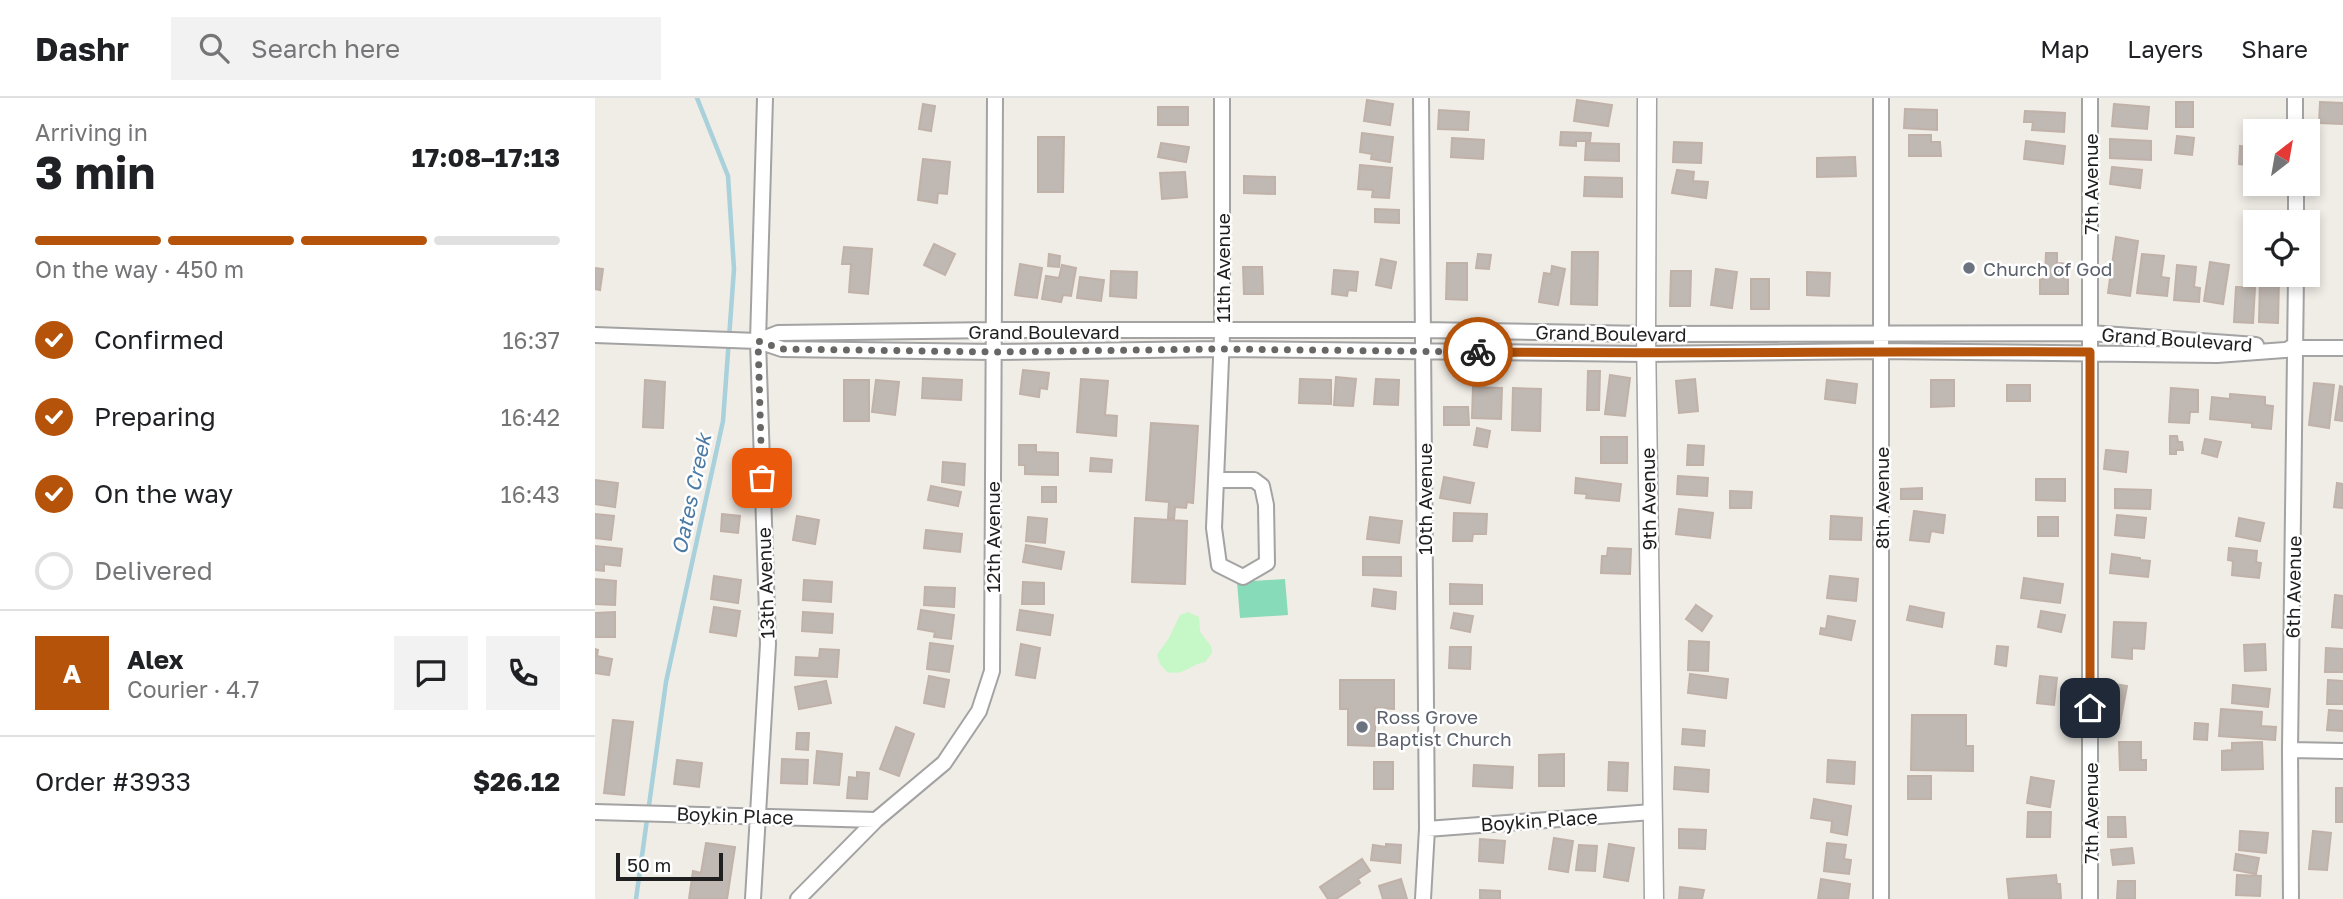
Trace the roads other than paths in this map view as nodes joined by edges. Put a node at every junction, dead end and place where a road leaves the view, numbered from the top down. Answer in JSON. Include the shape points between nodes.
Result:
{"nodes":[{"id":1,"x":765,"y":98,"type":"edge"},
{"id":2,"x":995,"y":98,"type":"edge"},
{"id":3,"x":1222,"y":98,"type":"edge"},
{"id":4,"x":1421,"y":98,"type":"edge"},
{"id":5,"x":1647,"y":98,"type":"edge"},
{"id":6,"x":1881,"y":98,"type":"edge"},
{"id":7,"x":2090,"y":98,"type":"edge"},
{"id":8,"x":2295,"y":98,"type":"edge"},
{"id":9,"x":2295,"y":119,"type":"edge"},
{"id":10,"x":2296,"y":287,"type":"edge"},
{"id":11,"x":994,"y":330,"type":"junction"},
{"id":12,"x":1423,"y":330,"type":"junction"},
{"id":13,"x":1222,"y":331,"type":"junction"},
{"id":14,"x":1880,"y":332,"type":"junction"},
{"id":15,"x":2090,"y":332,"type":"junction"},
{"id":16,"x":1646,"y":334,"type":"junction"},
{"id":17,"x":595,"y":335,"type":"edge"},
{"id":18,"x":758,"y":341,"type":"junction"},
{"id":19,"x":2343,"y":348,"type":"edge"},
{"id":20,"x":1221,"y":349,"type":"junction"},
{"id":21,"x":2297,"y":349,"type":"junction"},
{"id":22,"x":1423,"y":351,"type":"junction"},
{"id":23,"x":1880,"y":351,"type":"junction"},
{"id":24,"x":994,"y":352,"type":"junction"},
{"id":25,"x":2090,"y":352,"type":"junction"},
{"id":26,"x":1646,"y":354,"type":"junction"},
{"id":27,"x":1216,"y":480,"type":"junction"},
{"id":28,"x":2290,"y":750,"type":"junction"},
{"id":29,"x":2343,"y":751,"type":"edge"},
{"id":30,"x":595,"y":812,"type":"edge"},
{"id":31,"x":1652,"y":812,"type":"junction"},
{"id":32,"x":756,"y":815,"type":"junction"},
{"id":33,"x":876,"y":820,"type":"junction"},
{"id":34,"x":1427,"y":829,"type":"junction"},
{"id":35,"x":753,"y":899,"type":"edge"},
{"id":36,"x":798,"y":899,"type":"edge"},
{"id":37,"x":1423,"y":899,"type":"edge"},
{"id":38,"x":1654,"y":899,"type":"edge"},
{"id":39,"x":1881,"y":899,"type":"edge"},
{"id":40,"x":2090,"y":899,"type":"edge"},
{"id":41,"x":2291,"y":899,"type":"edge"}],
"edges":[{"from":1,"to":18,"type":"street","name":"13th Avenue"},
{"from":2,"to":11,"type":"street","name":"12th Avenue"},
{"from":3,"to":13,"type":"street","name":"11th Avenue"},
{"from":4,"to":12,"type":"street","name":"10th Avenue"},
{"from":5,"to":16,"type":"street","name":"9th Avenue"},
{"from":6,"to":14,"type":"street","name":"8th Avenue"},
{"from":7,"to":15,"type":"street","name":"7th Avenue"},
{"from":8,"to":9,"type":"street"},
{"from":10,"to":21,"type":"street","name":"6th Avenue"},
{"from":11,"to":13,"type":"street","name":"Grand Boulevard"},
{"from":11,"to":18,"type":"street","name":"Grand Boulevard","via":[[778,333]]},
{"from":11,"to":24,"type":"street","name":"12th Avenue"},
{"from":12,"to":13,"type":"street","name":"Grand Boulevard"},
{"from":12,"to":16,"type":"street","name":"Grand Boulevard"},
{"from":12,"to":22,"type":"street","name":"10th Avenue"},
{"from":13,"to":20,"type":"street","name":"11th Avenue"},
{"from":14,"to":15,"type":"street","name":"Grand Boulevard"},
{"from":14,"to":16,"type":"street","name":"Grand Boulevard"},
{"from":14,"to":23,"type":"street","name":"8th Avenue"},
{"from":15,"to":21,"type":"street","name":"Grand Boulevard"},
{"from":15,"to":25,"type":"street","name":"7th Avenue"},
{"from":16,"to":26,"type":"street","name":"9th Avenue"},
{"from":17,"to":18,"type":"street","name":"Grand Boulevard"},
{"from":18,"to":24,"type":"street","name":"Grand Boulevard","via":[[782,349]]},
{"from":18,"to":32,"type":"street","name":"13th Avenue","via":[[768,644]]},
{"from":19,"to":21,"type":"street","name":"Grand Boulevard"},
{"from":20,"to":22,"type":"street","name":"Grand Boulevard"},
{"from":20,"to":24,"type":"street","name":"Grand Boulevard"},
{"from":20,"to":27,"type":"street","name":"11th Avenue"},
{"from":21,"to":25,"type":"street","name":"Grand Boulevard","via":[[2217,355]]},
{"from":21,"to":28,"type":"street","name":"6th Avenue"},
{"from":22,"to":26,"type":"street","name":"Grand Boulevard"},
{"from":22,"to":34,"type":"street","name":"10th Avenue"},
{"from":23,"to":25,"type":"street","name":"Grand Boulevard"},
{"from":23,"to":26,"type":"street","name":"Grand Boulevard"},
{"from":23,"to":39,"type":"street","name":"8th Avenue"},
{"from":24,"to":33,"type":"street","name":"12th Avenue","via":[[992,671],[979,711],[944,764]]},
{"from":25,"to":40,"type":"street","name":"7th Avenue"},
{"from":26,"to":31,"type":"street","name":"9th Avenue"},
{"from":27,"to":27,"type":"street","name":"11th Avenue","via":[[1254,480],[1262,486],[1266,563],[1243,577],[1219,565],[1214,528]]},
{"from":28,"to":29,"type":"street"},
{"from":28,"to":41,"type":"street","name":"6th Avenue"},
{"from":30,"to":32,"type":"street","name":"Boykin Place"},
{"from":31,"to":34,"type":"street","name":"Boykin Place"},
{"from":31,"to":38,"type":"street","name":"9th Avenue"},
{"from":32,"to":33,"type":"street","name":"Boykin Place"},
{"from":32,"to":35,"type":"street","name":"13th Avenue"},
{"from":33,"to":36,"type":"street","name":"12th Avenue"},
{"from":34,"to":37,"type":"street","name":"10th Avenue"}]}
